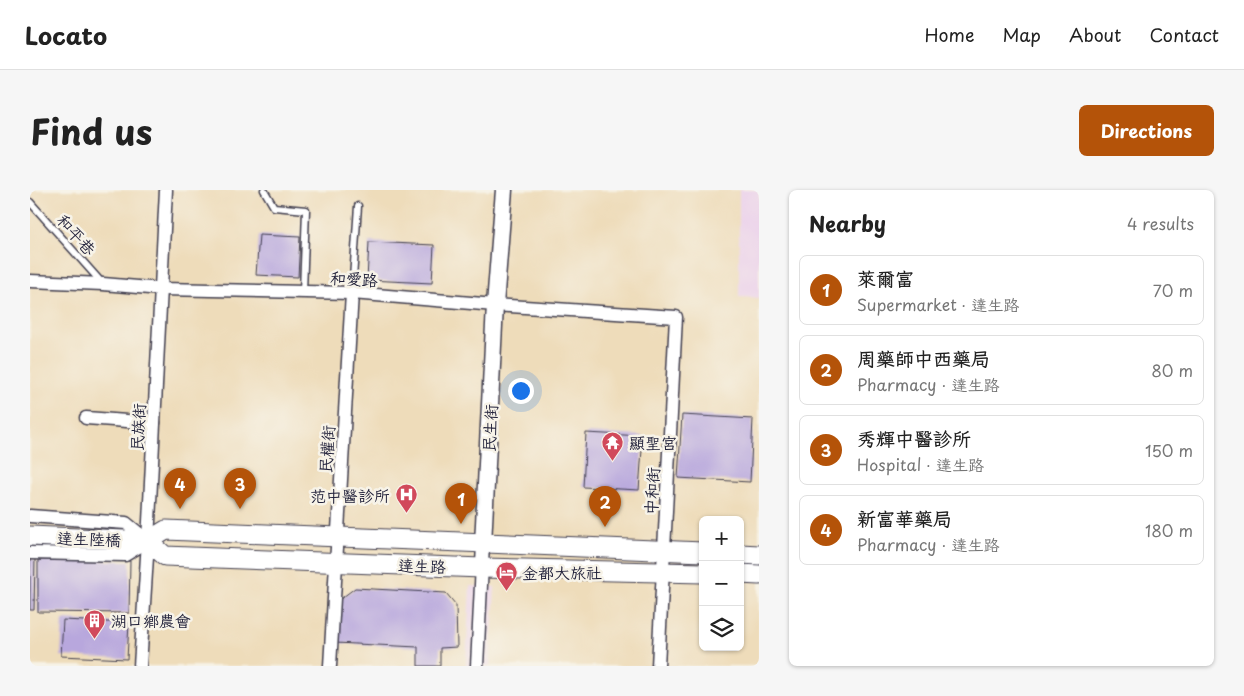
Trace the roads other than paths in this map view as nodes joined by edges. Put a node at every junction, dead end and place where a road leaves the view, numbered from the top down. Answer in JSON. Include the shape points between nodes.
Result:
{"nodes":[{"id":1,"x":166,"y":190,"type":"edge"},
{"id":2,"x":264,"y":190,"type":"edge"},
{"id":3,"x":504,"y":190,"type":"edge"},
{"id":4,"x":30,"y":202,"type":"edge"},
{"id":5,"x":358,"y":206,"type":"dead end"},
{"id":6,"x":30,"y":281,"type":"edge"},
{"id":7,"x":103,"y":284,"type":"junction"},
{"id":8,"x":161,"y":289,"type":"junction"},
{"id":9,"x":303,"y":292,"type":"junction"},
{"id":10,"x":352,"y":293,"type":"junction"},
{"id":11,"x":495,"y":305,"type":"junction"},
{"id":12,"x":676,"y":317,"type":"joint"},
{"id":13,"x":86,"y":418,"type":"dead end"},
{"id":14,"x":154,"y":423,"type":"junction"},
{"id":15,"x":30,"y":516,"type":"edge"},
{"id":16,"x":30,"y":536,"type":"edge"},
{"id":17,"x":337,"y":537,"type":"junction"},
{"id":18,"x":148,"y":541,"type":"junction"},
{"id":19,"x":483,"y":544,"type":"junction"},
{"id":20,"x":664,"y":550,"type":"junction"},
{"id":21,"x":30,"y":552,"type":"edge"},
{"id":22,"x":699,"y":552,"type":"edge"},
{"id":23,"x":744,"y":554,"type":"edge"},
{"id":24,"x":759,"y":555,"type":"edge"},
{"id":25,"x":336,"y":562,"type":"junction"},
{"id":26,"x":482,"y":568,"type":"junction"},
{"id":27,"x":663,"y":571,"type":"junction"},
{"id":28,"x":699,"y":573,"type":"edge"},
{"id":29,"x":744,"y":574,"type":"edge"},
{"id":30,"x":759,"y":575,"type":"edge"},
{"id":31,"x":140,"y":666,"type":"edge"},
{"id":32,"x":330,"y":666,"type":"edge"},
{"id":33,"x":477,"y":666,"type":"edge"},
{"id":34,"x":658,"y":666,"type":"edge"}],
"edges":[{"from":1,"to":8,"type":"street","name":"民族街"},
{"from":2,"to":9,"type":"lane","via":[[274,207],[306,210]]},
{"from":3,"to":11,"type":"street","name":"民生街"},
{"from":4,"to":7,"type":"lane","name":"和平巷"},
{"from":5,"to":10,"type":"lane"},
{"from":6,"to":7,"type":"street","name":"和愛路"},
{"from":7,"to":8,"type":"street","name":"和愛路"},
{"from":8,"to":9,"type":"street","name":"和愛路"},
{"from":8,"to":14,"type":"street","name":"民族街"},
{"from":9,"to":10,"type":"street","name":"和愛路"},
{"from":10,"to":11,"type":"street","name":"和愛路"},
{"from":10,"to":17,"type":"street","name":"民權街"},
{"from":11,"to":12,"type":"street","name":"和愛路"},
{"from":11,"to":19,"type":"street","name":"民生街"},
{"from":12,"to":20,"type":"street","name":"中和街"},
{"from":13,"to":14,"type":"street"},
{"from":14,"to":18,"type":"street","name":"民族街"},
{"from":15,"to":18,"type":"street","name":"達生路","via":[[126,523]]},
{"from":16,"to":18,"type":"main road","name":"達生陸橋"},
{"from":17,"to":18,"type":"main road","name":"達生路","via":[[166,530]]},
{"from":17,"to":19,"type":"main road","name":"達生路"},
{"from":17,"to":25,"type":"street","name":"民權街"},
{"from":18,"to":21,"type":"street","name":"達生路","via":[[126,555]]},
{"from":18,"to":25,"type":"main road","name":"達生路","via":[[164,556]]},
{"from":18,"to":31,"type":"street","name":"民族街"},
{"from":19,"to":20,"type":"main road","name":"達生路"},
{"from":19,"to":26,"type":"street","name":"民生街"},
{"from":20,"to":22,"type":"main road","name":"達生路"},
{"from":20,"to":27,"type":"street","name":"中和街"},
{"from":23,"to":24,"type":"main road"},
{"from":25,"to":26,"type":"main road","name":"達生路"},
{"from":25,"to":32,"type":"street","name":"民權街"},
{"from":26,"to":27,"type":"main road","name":"達生路"},
{"from":26,"to":33,"type":"street","name":"民生街"},
{"from":27,"to":28,"type":"main road","name":"達生路"},
{"from":27,"to":34,"type":"street","name":"中和街"},
{"from":29,"to":30,"type":"main road"}]}
